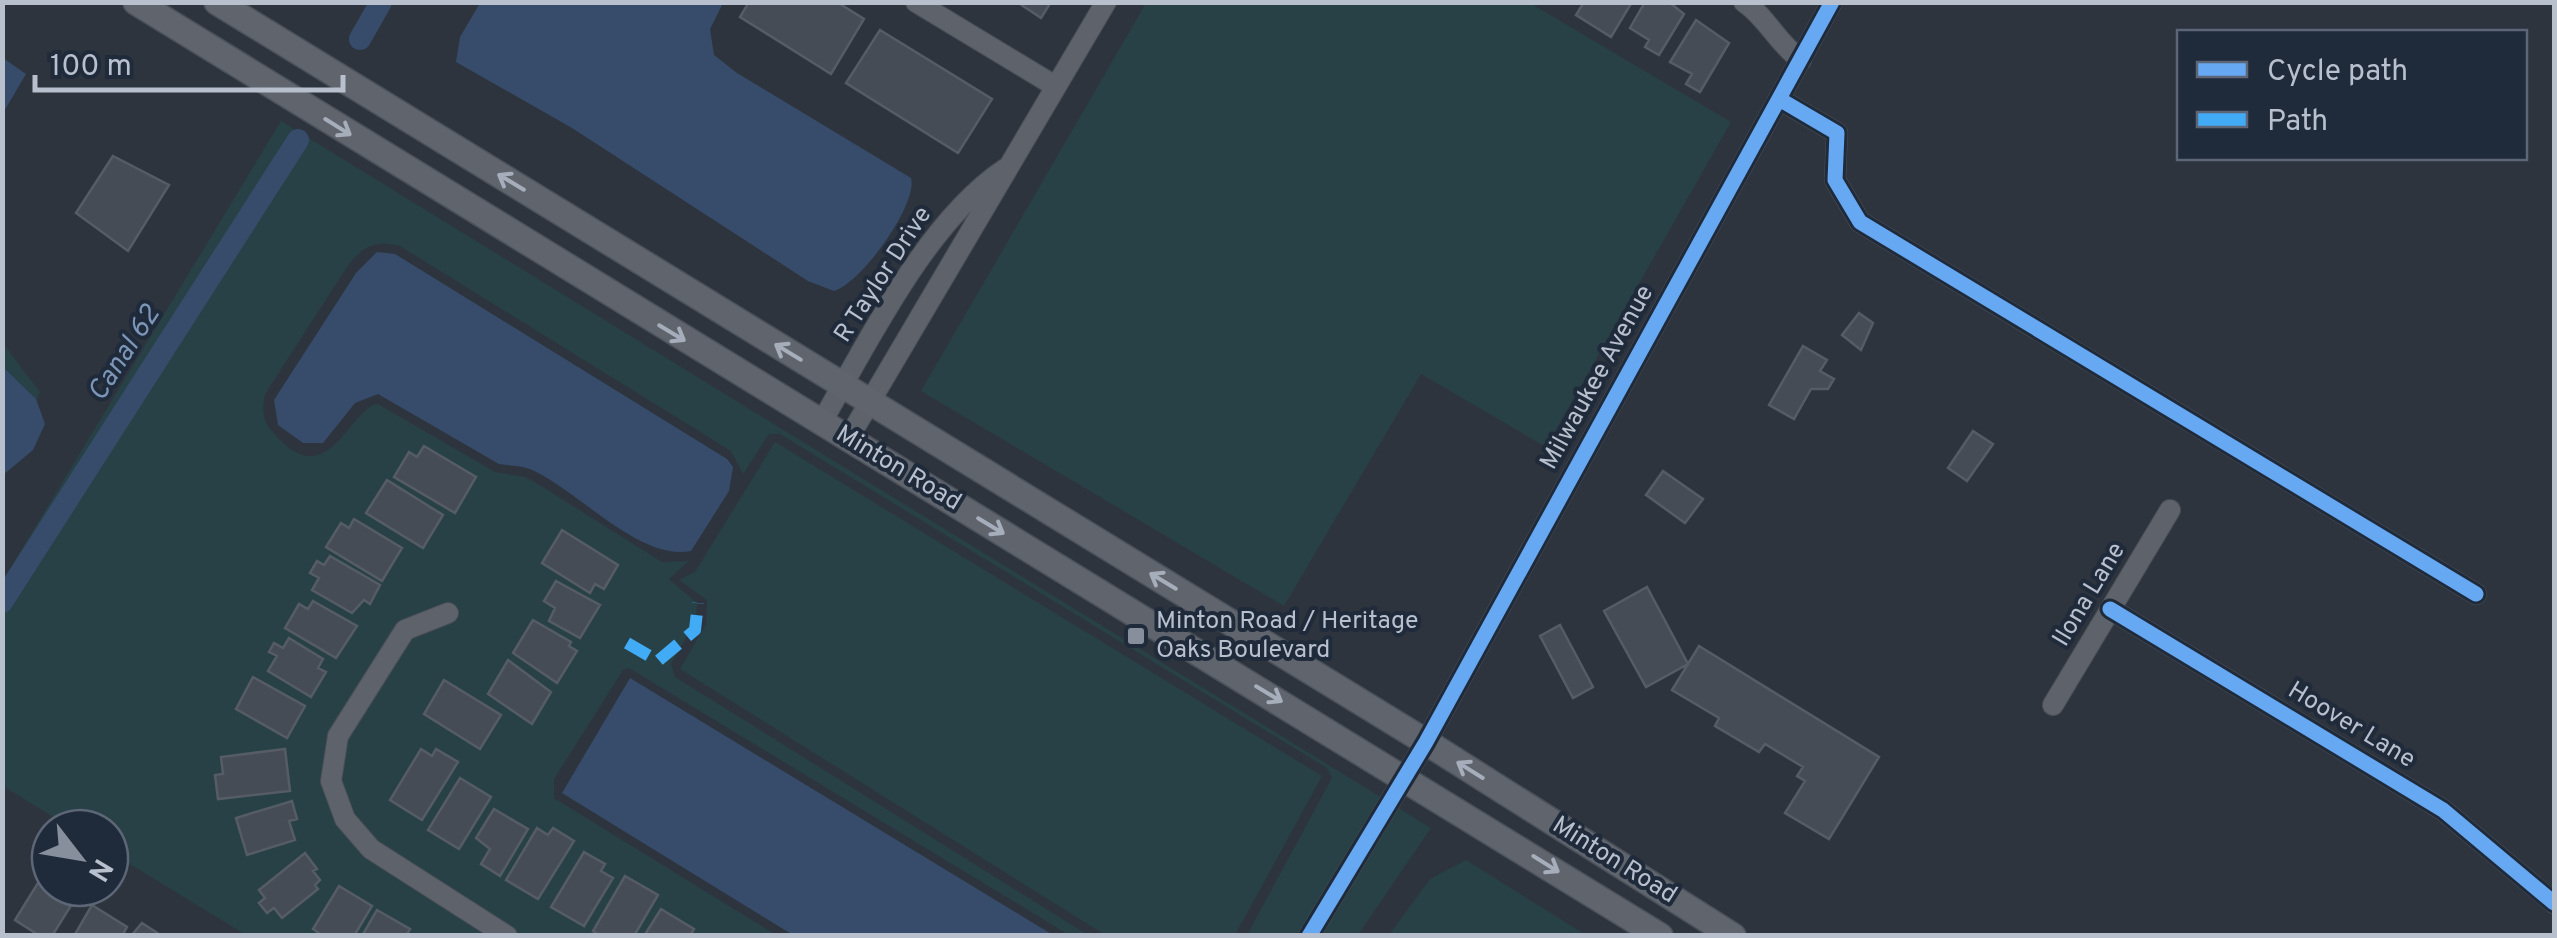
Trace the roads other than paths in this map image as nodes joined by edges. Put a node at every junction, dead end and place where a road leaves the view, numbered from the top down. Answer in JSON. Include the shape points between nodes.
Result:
{"nodes":[{"id":1,"x":136,"y":2,"type":"edge"},
{"id":2,"x":217,"y":2,"type":"edge"},
{"id":3,"x":916,"y":2,"type":"edge"},
{"id":4,"x":1106,"y":2,"type":"edge"},
{"id":5,"x":1744,"y":2,"type":"edge"},
{"id":6,"x":1832,"y":2,"type":"edge"},
{"id":7,"x":1800,"y":60,"type":"junction"},
{"id":8,"x":1055,"y":86,"type":"junction"},
{"id":9,"x":1780,"y":99,"type":"junction"},
{"id":10,"x":1005,"y":170,"type":"junction"},
{"id":11,"x":945,"y":223,"type":"junction"},
{"id":12,"x":969,"y":240,"type":"junction"},
{"id":13,"x":900,"y":293,"type":"junction"},
{"id":14,"x":927,"y":310,"type":"junction"},
{"id":15,"x":843,"y":386,"type":"junction"},
{"id":16,"x":871,"y":403,"type":"junction"},
{"id":17,"x":821,"y":423,"type":"junction"},
{"id":18,"x":848,"y":439,"type":"junction"},
{"id":19,"x":2170,"y":510,"type":"dead end"},
{"id":20,"x":2476,"y":594,"type":"dead end"},
{"id":21,"x":2110,"y":610,"type":"junction"},
{"id":22,"x":448,"y":614,"type":"dead end"},
{"id":23,"x":2053,"y":705,"type":"dead end"},
{"id":24,"x":1426,"y":742,"type":"junction"},
{"id":25,"x":1405,"y":776,"type":"junction"},
{"id":26,"x":2554,"y":903,"type":"edge"},
{"id":27,"x":507,"y":936,"type":"edge"},
{"id":28,"x":1309,"y":936,"type":"edge"},
{"id":29,"x":1660,"y":936,"type":"edge"},
{"id":30,"x":1733,"y":936,"type":"edge"}],
"edges":[{"from":1,"to":17,"type":"main road","name":"Minton Road","one_way":true},
{"from":15,"to":2,"type":"main road","name":"Minton Road","one_way":true},
{"from":3,"to":8,"type":"street"},
{"from":4,"to":8,"type":"street","name":"R Taylor Drive"},
{"from":5,"to":7,"type":"street"},
{"from":6,"to":7,"type":"street","name":"Milwaukee Avenue"},
{"from":7,"to":9,"type":"street","name":"Milwaukee Avenue"},
{"from":8,"to":10,"type":"street","name":"R Taylor Drive"},
{"from":9,"to":20,"type":"street","via":[[1837,134],[1834,180],[1860,222]]},
{"from":9,"to":24,"type":"street","name":"Milwaukee Avenue"},
{"from":10,"to":11,"type":"street","name":"R Taylor Drive","via":[[971,192]]},
{"from":10,"to":12,"type":"street","name":"R Taylor Drive"},
{"from":11,"to":12,"type":"street"},
{"from":11,"to":13,"type":"street","name":"R Taylor Drive"},
{"from":12,"to":14,"type":"street","name":"R Taylor Drive"},
{"from":13,"to":14,"type":"street"},
{"from":13,"to":15,"type":"street","name":"R Taylor Drive"},
{"from":14,"to":16,"type":"street","name":"R Taylor Drive"},
{"from":15,"to":16,"type":"main road","name":"Minton Road"},
{"from":15,"to":17,"type":"street","name":"R Taylor Drive"},
{"from":16,"to":18,"type":"street","name":"R Taylor Drive"},
{"from":24,"to":16,"type":"main road","name":"Minton Road","one_way":true},
{"from":17,"to":18,"type":"main road","name":"Minton Road"},
{"from":18,"to":25,"type":"main road","name":"Minton Road","one_way":true},
{"from":19,"to":21,"type":"street","name":"Ilona Lane"},
{"from":21,"to":23,"type":"street","name":"Ilona Lane"},
{"from":21,"to":26,"type":"street","name":"Hoover Lane","via":[[2443,810]]},
{"from":22,"to":27,"type":"street","via":[[405,630],[338,736],[331,781],[345,819],[371,849]]},
{"from":24,"to":25,"type":"street","name":"Milwaukee Avenue"},
{"from":30,"to":24,"type":"main road","name":"Minton Road","one_way":true},
{"from":25,"to":28,"type":"street","name":"Milwaukee Avenue"},
{"from":25,"to":29,"type":"main road","name":"Minton Road","one_way":true}]}
